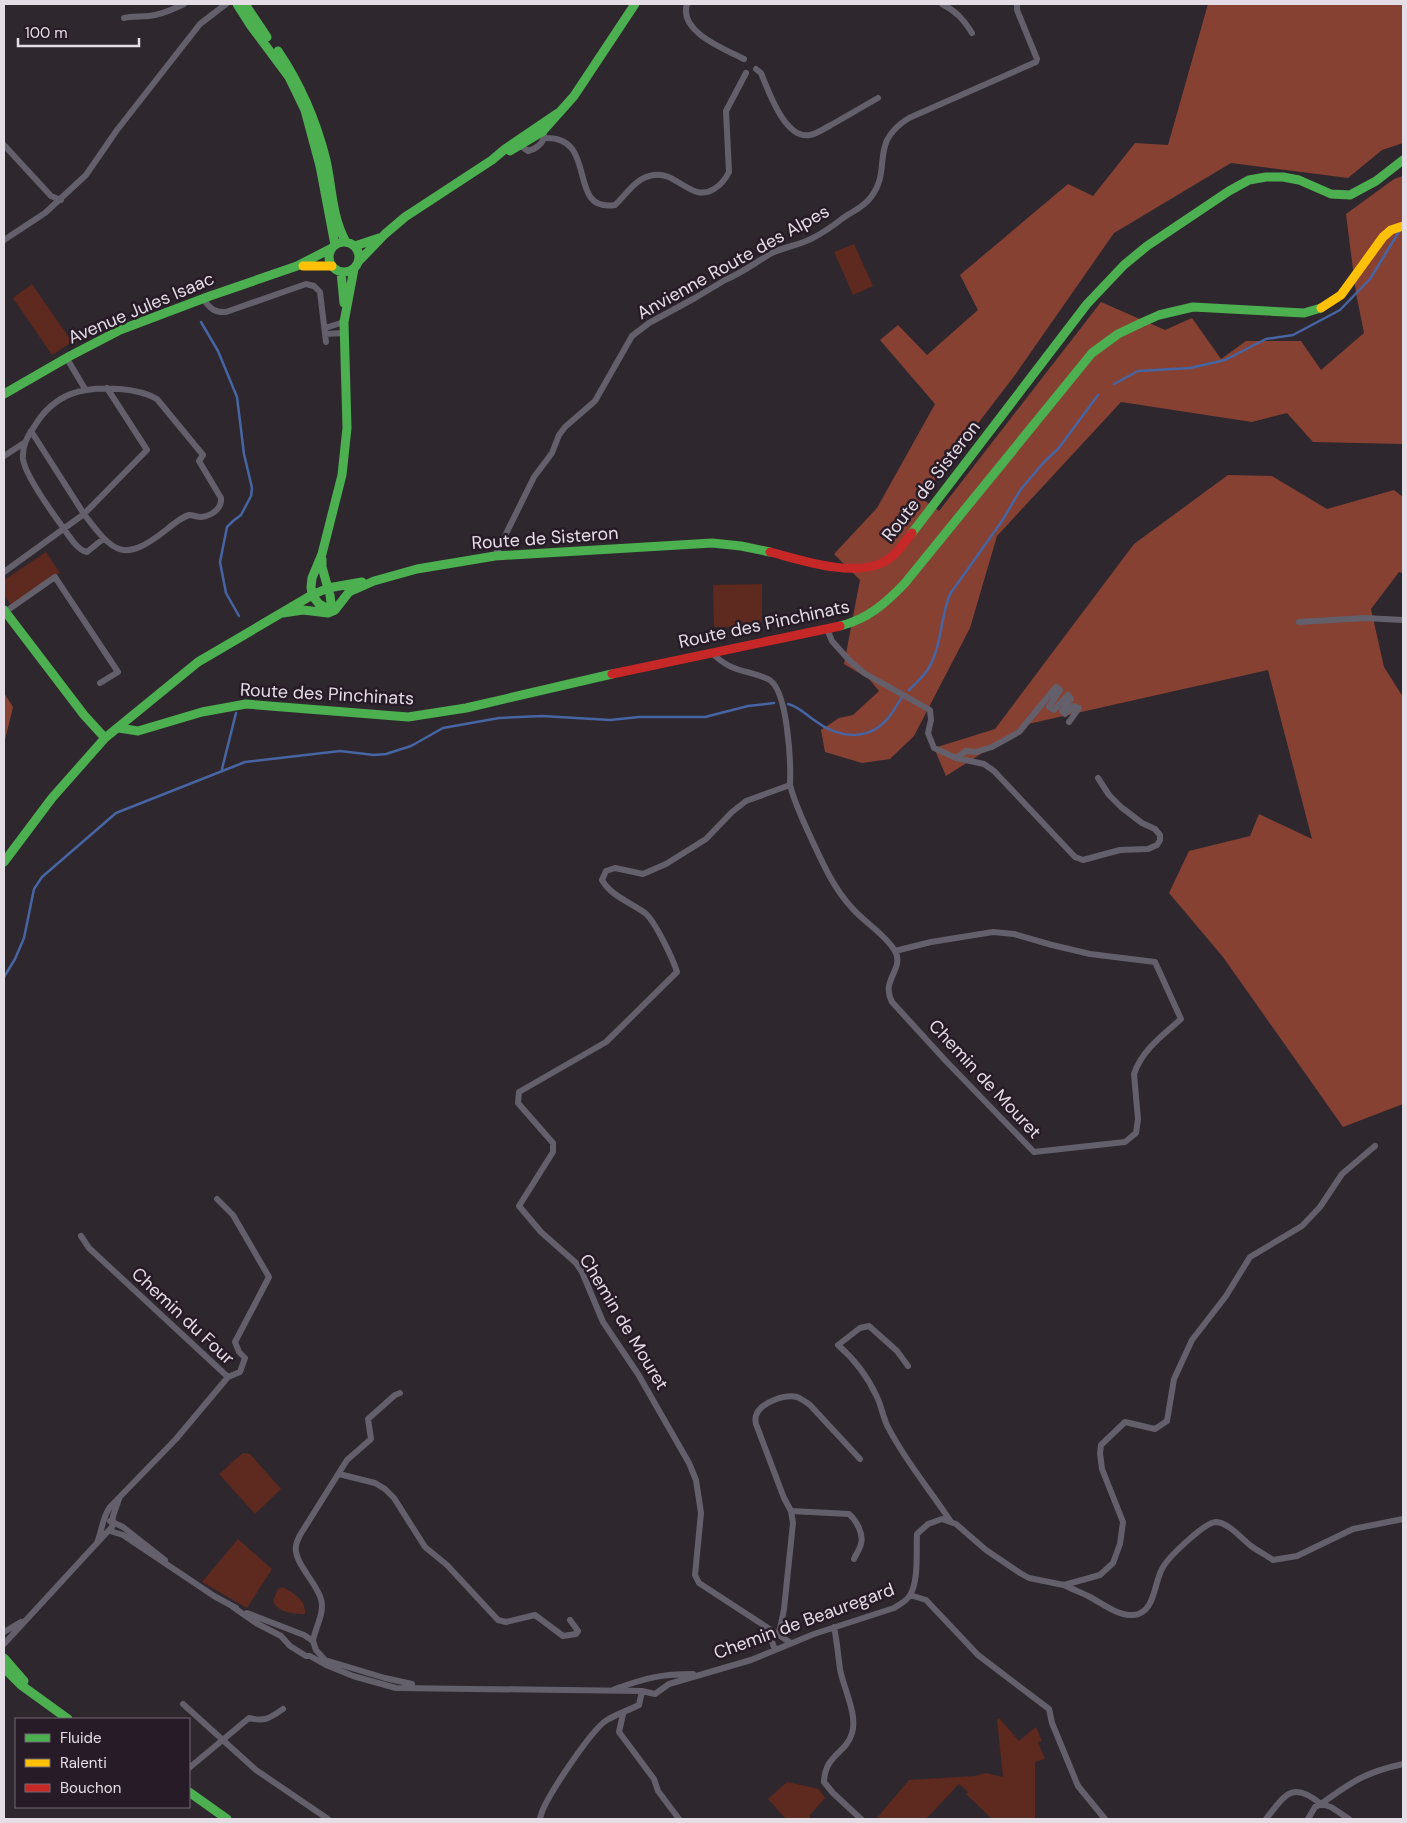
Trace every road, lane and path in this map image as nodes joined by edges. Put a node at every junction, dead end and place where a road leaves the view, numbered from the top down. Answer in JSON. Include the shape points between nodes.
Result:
{"nodes":[{"id":1,"x":184,"y":4,"type":"edge"},
{"id":2,"x":226,"y":4,"type":"edge"},
{"id":3,"x":237,"y":4,"type":"edge"},
{"id":4,"x":245,"y":4,"type":"edge"},
{"id":5,"x":635,"y":4,"type":"edge"},
{"id":6,"x":687,"y":4,"type":"edge"},
{"id":7,"x":942,"y":4,"type":"edge"},
{"id":8,"x":1017,"y":4,"type":"edge"},
{"id":9,"x":124,"y":18,"type":"dead end"},
{"id":10,"x":972,"y":33,"type":"dead end"},
{"id":11,"x":744,"y":59,"type":"dead end"},
{"id":12,"x":756,"y":69,"type":"dead end"},
{"id":13,"x":746,"y":73,"type":"dead end"},
{"id":14,"x":878,"y":98,"type":"dead end"},
{"id":15,"x":540,"y":133,"type":"junction"},
{"id":16,"x":521,"y":142,"type":"junction"},
{"id":17,"x":4,"y":145,"type":"edge"},
{"id":18,"x":1403,"y":160,"type":"edge"},
{"id":19,"x":51,"y":196,"type":"junction"},
{"id":20,"x":61,"y":200,"type":"junction"},
{"id":21,"x":52,"y":208,"type":"junction"},
{"id":22,"x":1400,"y":227,"type":"edge"},
{"id":23,"x":385,"y":234,"type":"junction"},
{"id":24,"x":4,"y":240,"type":"edge"},
{"id":25,"x":350,"y":244,"type":"junction"},
{"id":26,"x":333,"y":246,"type":"junction"},
{"id":27,"x":359,"y":261,"type":"junction"},
{"id":28,"x":297,"y":266,"type":"junction"},
{"id":29,"x":332,"y":266,"type":"junction"},
{"id":30,"x":354,"y":270,"type":"junction"},
{"id":31,"x":341,"y":272,"type":"junction"},
{"id":32,"x":203,"y":298,"type":"junction"},
{"id":33,"x":344,"y":319,"type":"junction"},
{"id":34,"x":325,"y":331,"type":"junction"},
{"id":35,"x":344,"y":333,"type":"junction"},
{"id":36,"x":326,"y":342,"type":"dead end"},
{"id":37,"x":66,"y":357,"type":"junction"},
{"id":38,"x":107,"y":388,"type":"junction"},
{"id":39,"x":85,"y":389,"type":"junction"},
{"id":40,"x":4,"y":394,"type":"edge"},
{"id":41,"x":31,"y":431,"type":"junction"},
{"id":42,"x":24,"y":443,"type":"junction"},
{"id":43,"x":4,"y":456,"type":"edge"},
{"id":44,"x":84,"y":514,"type":"junction"},
{"id":45,"x":64,"y":529,"type":"junction"},
{"id":46,"x":103,"y":539,"type":"junction"},
{"id":47,"x":322,"y":554,"type":"junction"},
{"id":48,"x":495,"y":556,"type":"junction"},
{"id":49,"x":4,"y":572,"type":"edge"},
{"id":50,"x":325,"y":576,"type":"junction"},
{"id":51,"x":374,"y":580,"type":"junction"},
{"id":52,"x":342,"y":585,"type":"junction"},
{"id":53,"x":312,"y":591,"type":"junction"},
{"id":54,"x":328,"y":591,"type":"junction"},
{"id":55,"x":5,"y":611,"type":"edge"},
{"id":56,"x":323,"y":611,"type":"junction"},
{"id":57,"x":283,"y":613,"type":"junction"},
{"id":58,"x":1403,"y":620,"type":"edge"},
{"id":59,"x":1298,"y":622,"type":"dead end"},
{"id":60,"x":827,"y":629,"type":"junction"},
{"id":61,"x":712,"y":653,"type":"junction"},
{"id":62,"x":100,"y":683,"type":"dead end"},
{"id":63,"x":1069,"y":722,"type":"dead end"},
{"id":64,"x":119,"y":728,"type":"junction"},
{"id":65,"x":105,"y":738,"type":"junction"},
{"id":66,"x":956,"y":758,"type":"junction"},
{"id":67,"x":1098,"y":778,"type":"dead end"},
{"id":68,"x":790,"y":785,"type":"junction"},
{"id":69,"x":4,"y":862,"type":"edge"},
{"id":70,"x":896,"y":952,"type":"junction"},
{"id":71,"x":1375,"y":1146,"type":"dead end"},
{"id":72,"x":217,"y":1199,"type":"dead end"},
{"id":73,"x":81,"y":1236,"type":"dead end"},
{"id":74,"x":908,"y":1366,"type":"dead end"},
{"id":75,"x":228,"y":1377,"type":"junction"},
{"id":76,"x":400,"y":1393,"type":"dead end"},
{"id":77,"x":860,"y":1459,"type":"dead end"},
{"id":78,"x":339,"y":1474,"type":"junction"},
{"id":79,"x":120,"y":1498,"type":"junction"},
{"id":80,"x":791,"y":1511,"type":"junction"},
{"id":81,"x":103,"y":1518,"type":"junction"},
{"id":82,"x":1403,"y":1519,"type":"edge"},
{"id":83,"x":113,"y":1522,"type":"junction"},
{"id":84,"x":951,"y":1522,"type":"junction"},
{"id":85,"x":110,"y":1531,"type":"junction"},
{"id":86,"x":97,"y":1543,"type":"junction"},
{"id":87,"x":854,"y":1559,"type":"dead end"},
{"id":88,"x":189,"y":1580,"type":"junction"},
{"id":89,"x":1064,"y":1585,"type":"junction"},
{"id":90,"x":910,"y":1594,"type":"junction"},
{"id":91,"x":232,"y":1607,"type":"junction"},
{"id":92,"x":27,"y":1619,"type":"junction"},
{"id":93,"x":319,"y":1619,"type":"junction"},
{"id":94,"x":570,"y":1620,"type":"dead end"},
{"id":95,"x":765,"y":1627,"type":"junction"},
{"id":96,"x":834,"y":1627,"type":"junction"},
{"id":97,"x":4,"y":1632,"type":"edge"},
{"id":98,"x":296,"y":1633,"type":"junction"},
{"id":99,"x":779,"y":1634,"type":"junction"},
{"id":100,"x":304,"y":1635,"type":"junction"},
{"id":101,"x":313,"y":1641,"type":"junction"},
{"id":102,"x":289,"y":1642,"type":"junction"},
{"id":103,"x":791,"y":1643,"type":"junction"},
{"id":104,"x":4,"y":1644,"type":"edge"},
{"id":105,"x":316,"y":1650,"type":"junction"},
{"id":106,"x":775,"y":1650,"type":"junction"},
{"id":107,"x":310,"y":1656,"type":"junction"},
{"id":108,"x":4,"y":1658,"type":"edge"},
{"id":109,"x":4,"y":1668,"type":"edge"},
{"id":110,"x":699,"y":1674,"type":"junction"},
{"id":111,"x":436,"y":1687,"type":"junction"},
{"id":112,"x":31,"y":1691,"type":"junction"},
{"id":113,"x":610,"y":1691,"type":"junction"},
{"id":114,"x":642,"y":1691,"type":"junction"},
{"id":115,"x":183,"y":1704,"type":"dead end"},
{"id":116,"x":283,"y":1709,"type":"dead end"},
{"id":117,"x":623,"y":1714,"type":"junction"},
{"id":118,"x":66,"y":1718,"type":"edge"},
{"id":119,"x":223,"y":1739,"type":"junction"},
{"id":120,"x":1403,"y":1764,"type":"edge"},
{"id":121,"x":190,"y":1767,"type":"edge"},
{"id":122,"x":190,"y":1793,"type":"edge"},
{"id":123,"x":1321,"y":1804,"type":"junction"},
{"id":124,"x":227,"y":1819,"type":"edge"},
{"id":125,"x":328,"y":1819,"type":"edge"},
{"id":126,"x":540,"y":1819,"type":"edge"},
{"id":127,"x":679,"y":1819,"type":"edge"},
{"id":128,"x":861,"y":1819,"type":"edge"},
{"id":129,"x":1105,"y":1819,"type":"edge"},
{"id":130,"x":1266,"y":1819,"type":"edge"},
{"id":131,"x":1308,"y":1819,"type":"edge"},
{"id":132,"x":1348,"y":1819,"type":"edge"}],
"edges":[{"from":1,"to":9,"type":"street","via":[[160,14]]},
{"from":2,"to":20,"type":"street","via":[[200,24],[86,175]]},
{"from":3,"to":26,"type":"main road","via":[[289,77],[305,110],[320,166]]},
{"from":4,"to":25,"type":"main road","via":[[296,76],[309,102],[322,140],[339,230]]},
{"from":5,"to":15,"type":"main road","via":[[578,91]]},
{"from":6,"to":11,"type":"street","via":[[686,15],[693,29]]},
{"from":7,"to":10,"type":"street","via":[[963,18]]},
{"from":8,"to":48,"type":"street","name":"Anvienne Route des Alpes","via":[[1036,62],[900,124],[887,138],[877,185],[865,204],[810,240],[772,253],[639,329],[627,343],[595,401],[559,435]]},
{"from":12,"to":14,"type":"street","via":[[761,73],[776,108],[800,134],[810,135],[823,130]]},
{"from":13,"to":15,"type":"street","via":[[726,110],[729,172],[725,180],[709,192],[699,193],[675,179],[654,174],[635,184],[615,205],[600,206],[587,193],[573,149],[560,139]]},
{"from":15,"to":16,"type":"main road"},
{"from":15,"to":16,"type":"street","via":[[533,150],[528,151]]},
{"from":16,"to":23,"type":"main road","via":[[405,216]]},
{"from":17,"to":19,"type":"street"},
{"from":18,"to":48,"type":"main road","name":"Route de Sisteron","via":[[1376,181],[1350,195],[1331,194],[1299,180],[1283,177],[1249,180],[1148,246],[1089,301],[910,536],[882,563],[841,568],[712,543]]},
{"from":19,"to":20,"type":"street"},
{"from":19,"to":21,"type":"street"},
{"from":20,"to":21,"type":"street"},
{"from":21,"to":24,"type":"street"},
{"from":22,"to":60,"type":"main road","name":"Route des Pinchinats","via":[[1384,237],[1341,295],[1323,308],[1304,313],[1193,307],[1160,315],[1118,334],[1092,353],[887,602],[864,618]]},
{"from":23,"to":25,"type":"main road","via":[[372,242]]},
{"from":23,"to":27,"type":"main road"},
{"from":25,"to":26,"type":"main road"},
{"from":25,"to":27,"type":"main road","via":[[359,252]]},
{"from":26,"to":28,"type":"main road","name":"Avenue Jules Isaac"},
{"from":26,"to":29,"type":"main road","via":[[330,253]]},
{"from":27,"to":30,"type":"main road"},
{"from":28,"to":29,"type":"main road","name":"Avenue Jules Isaac"},
{"from":28,"to":32,"type":"main road","name":"Avenue Jules Isaac"},
{"from":29,"to":31,"type":"main road"},
{"from":30,"to":31,"type":"main road"},
{"from":30,"to":33,"type":"main road"},
{"from":31,"to":33,"type":"main road"},
{"from":32,"to":34,"type":"street","via":[[212,311],[219,313],[306,284],[314,286],[320,292]]},
{"from":32,"to":37,"type":"main road","name":"Avenue Jules Isaac","via":[[115,332]]},
{"from":33,"to":34,"type":"street"},
{"from":33,"to":35,"type":"main road"},
{"from":34,"to":35,"type":"street"},
{"from":34,"to":36,"type":"street"},
{"from":35,"to":47,"type":"main road","via":[[347,428],[342,475]]},
{"from":37,"to":39,"type":"street"},
{"from":37,"to":40,"type":"main road","name":"Avenue Jules Isaac"},
{"from":38,"to":39,"type":"street"},
{"from":38,"to":44,"type":"street","via":[[148,450]]},
{"from":38,"to":46,"type":"street","via":[[131,390],[156,398],[203,455],[199,461],[221,503],[213,512],[200,517],[189,515],[149,544],[134,549],[116,549]]},
{"from":39,"to":41,"type":"street","via":[[65,396]]},
{"from":41,"to":42,"type":"street"},
{"from":41,"to":44,"type":"street"},
{"from":42,"to":43,"type":"street"},
{"from":42,"to":45,"type":"street","via":[[23,460],[32,481]]},
{"from":44,"to":45,"type":"street"},
{"from":44,"to":46,"type":"street"},
{"from":45,"to":46,"type":"street","via":[[84,551],[88,552]]},
{"from":45,"to":49,"type":"street"},
{"from":47,"to":50,"type":"main road"},
{"from":47,"to":53,"type":"main road","via":[[312,578]]},
{"from":48,"to":51,"type":"main road","name":"Route de Sisteron","via":[[418,568]]},
{"from":50,"to":52,"type":"main road"},
{"from":50,"to":54,"type":"main road"},
{"from":51,"to":52,"type":"main road","name":"Route de Sisteron"},
{"from":51,"to":56,"type":"main road","name":"Route de Sisteron","via":[[349,592]]},
{"from":52,"to":54,"type":"main road","name":"Route de Sisteron"},
{"from":53,"to":54,"type":"main road","name":"Route de Sisteron"},
{"from":53,"to":56,"type":"main road"},
{"from":53,"to":57,"type":"main road"},
{"from":54,"to":56,"type":"main road"},
{"from":55,"to":62,"type":"street","via":[[55,577],[118,672]]},
{"from":55,"to":65,"type":"main road"},
{"from":56,"to":57,"type":"main road"},
{"from":57,"to":64,"type":"main road","via":[[198,662]]},
{"from":58,"to":59,"type":"street","via":[[1365,618]]},
{"from":60,"to":61,"type":"main road","name":"Route des Pinchinats"},
{"from":60,"to":66,"type":"street","via":[[832,641],[864,673],[930,710],[928,733],[934,748]]},
{"from":61,"to":64,"type":"main road","name":"Route des Pinchinats","via":[[432,714],[381,716],[246,704],[202,712],[138,732]]},
{"from":61,"to":68,"type":"street","via":[[730,667],[766,678],[776,685],[788,735]]},
{"from":63,"to":66,"type":"street","via":[[1079,708],[1074,706],[1065,714],[1062,711],[1071,699],[1068,696],[1054,710],[1049,707],[1060,690],[1056,687],[1019,732],[992,747],[976,752],[966,751]]},
{"from":64,"to":65,"type":"main road"},
{"from":65,"to":69,"type":"main road","via":[[44,807]]},
{"from":66,"to":67,"type":"street","via":[[984,764],[994,771],[1075,857],[1083,860],[1120,850],[1148,849],[1157,844],[1160,835],[1155,829],[1121,807]]},
{"from":68,"to":70,"type":"street","via":[[795,804],[838,892]]},
{"from":68,"to":95,"type":"street","name":"Chemin de Mouret","via":[[746,801],[706,839],[666,864],[643,874],[615,868],[606,871],[602,880],[608,889],[647,915],[673,959],[677,972],[606,1042],[519,1092],[518,1103],[553,1143],[553,1152],[519,1206],[582,1272],[603,1322],[638,1374],[689,1463],[696,1480],[701,1513],[695,1575],[698,1583]]},
{"from":70,"to":70,"type":"street","name":"Chemin de Mouret","via":[[898,961],[888,988],[892,1002],[1034,1152],[1126,1142],[1136,1133],[1136,1067],[1144,1053],[1181,1019],[1154,962],[1090,954],[1014,934],[993,932],[931,942]]},
{"from":71,"to":89,"type":"street","via":[[1342,1174],[1320,1207],[1302,1226],[1250,1257],[1226,1296],[1192,1340],[1174,1379],[1166,1421],[1155,1429],[1125,1422],[1101,1445],[1102,1469],[1123,1522],[1120,1544],[1113,1563],[1100,1575]]},
{"from":72,"to":75,"type":"street","via":[[233,1215],[269,1276],[235,1342],[238,1352],[245,1358],[240,1372]]},
{"from":73,"to":75,"type":"street","name":"Chemin du Four","via":[[89,1248]]},
{"from":74,"to":84,"type":"street","via":[[897,1351],[869,1326],[860,1328],[838,1345],[858,1365],[877,1396],[888,1428]]},
{"from":75,"to":79,"type":"street","name":"Chemin du Four"},
{"from":76,"to":78,"type":"street","via":[[368,1418],[371,1439],[347,1460]]},
{"from":77,"to":80,"type":"street","via":[[802,1399],[786,1397],[764,1406],[755,1417],[756,1424]]},
{"from":78,"to":93,"type":"street","via":[[296,1545],[298,1558],[321,1598]]},
{"from":78,"to":94,"type":"street","via":[[374,1483],[394,1498],[425,1548],[447,1565],[498,1620],[506,1622],[535,1615],[563,1636],[578,1631]]},
{"from":79,"to":81,"type":"street","name":"Chemin du Four"},
{"from":79,"to":83,"type":"street","name":"Chemin du Four"},
{"from":80,"to":87,"type":"street","via":[[849,1514],[862,1536]]},
{"from":80,"to":99,"type":"street","via":[[793,1523]]},
{"from":81,"to":83,"type":"street"},
{"from":81,"to":85,"type":"street"},
{"from":81,"to":86,"type":"street"},
{"from":82,"to":89,"type":"street","via":[[1353,1529],[1297,1556],[1274,1560],[1224,1525],[1211,1523],[1167,1561],[1147,1608],[1135,1615],[1111,1609]]},
{"from":83,"to":85,"type":"street","name":"Chemin du Four"},
{"from":83,"to":88,"type":"street"},
{"from":84,"to":89,"type":"street","via":[[1020,1573],[1038,1581]]},
{"from":84,"to":90,"type":"street","name":"Chemin de Beauregard","via":[[942,1519],[928,1524],[917,1534],[915,1578]]},
{"from":85,"to":86,"type":"street"},
{"from":85,"to":88,"type":"street","via":[[124,1536]]},
{"from":86,"to":92,"type":"street"},
{"from":88,"to":91,"type":"street"},
{"from":90,"to":96,"type":"street","name":"Chemin de Beauregard","via":[[894,1608]]},
{"from":90,"to":129,"type":"street","via":[[926,1600],[978,1654],[1049,1709],[1078,1786]]},
{"from":91,"to":98,"type":"street"},
{"from":91,"to":102,"type":"street"},
{"from":92,"to":97,"type":"street"},
{"from":92,"to":104,"type":"street"},
{"from":93,"to":100,"type":"street"},
{"from":93,"to":101,"type":"street"},
{"from":95,"to":99,"type":"street"},
{"from":95,"to":106,"type":"street"},
{"from":96,"to":103,"type":"street","name":"Chemin de Beauregard"},
{"from":96,"to":128,"type":"street","via":[[854,1728],[850,1739],[826,1767],[824,1782]]},
{"from":98,"to":100,"type":"street"},
{"from":98,"to":102,"type":"street"},
{"from":99,"to":103,"type":"street"},
{"from":100,"to":101,"type":"street"},
{"from":101,"to":105,"type":"street"},
{"from":102,"to":107,"type":"street","name":"Chemin de Beauregard","via":[[290,1646]]},
{"from":103,"to":106,"type":"street","name":"Chemin de Beauregard"},
{"from":105,"to":107,"type":"street"},
{"from":105,"to":111,"type":"street","name":"Chemin de Beauregard","via":[[330,1662],[394,1681]]},
{"from":106,"to":110,"type":"street","name":"Chemin de Beauregard"},
{"from":107,"to":111,"type":"street","name":"Chemin de Beauregard","via":[[375,1683],[396,1688]]},
{"from":108,"to":112,"type":"main road"},
{"from":109,"to":112,"type":"main road"},
{"from":110,"to":113,"type":"street","name":"Chemin de Beauregard","via":[[649,1677]]},
{"from":110,"to":114,"type":"street","name":"Chemin de Beauregard","via":[[669,1684],[655,1694]]},
{"from":111,"to":113,"type":"street","name":"Chemin de Beauregard"},
{"from":112,"to":118,"type":"main road"},
{"from":113,"to":114,"type":"street","name":"Chemin de Beauregard"},
{"from":114,"to":117,"type":"street","via":[[639,1705]]},
{"from":115,"to":119,"type":"street"},
{"from":116,"to":119,"type":"street","via":[[261,1721],[249,1718]]},
{"from":117,"to":126,"type":"street","via":[[606,1720],[589,1738],[552,1794]]},
{"from":117,"to":127,"type":"street","via":[[619,1732]]},
{"from":119,"to":121,"type":"street"},
{"from":119,"to":125,"type":"street","via":[[260,1773]]},
{"from":120,"to":123,"type":"street","via":[[1371,1772]]},
{"from":122,"to":124,"type":"main road"},
{"from":123,"to":130,"type":"street","via":[[1301,1791],[1288,1794]]},
{"from":123,"to":131,"type":"street","via":[[1315,1807]]},
{"from":123,"to":132,"type":"street"}]}
